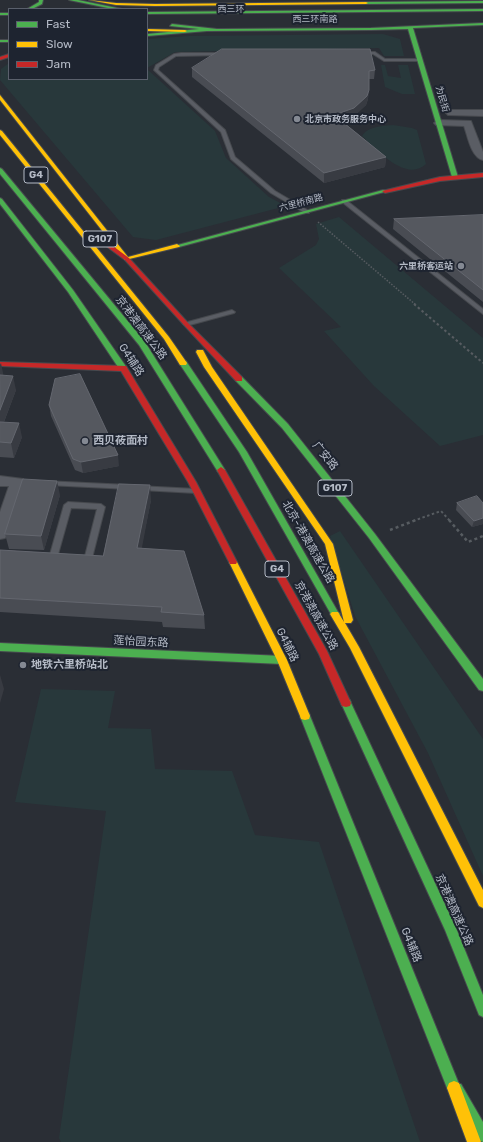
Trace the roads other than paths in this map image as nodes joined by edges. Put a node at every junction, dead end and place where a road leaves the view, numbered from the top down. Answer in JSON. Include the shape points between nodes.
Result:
{"nodes":[{"id":1,"x":42,"y":0,"type":"edge"},
{"id":2,"x":71,"y":0,"type":"edge"},
{"id":3,"x":92,"y":0,"type":"edge"},
{"id":4,"x":394,"y":1,"type":"edge"},
{"id":5,"x":268,"y":2,"type":"edge"},
{"id":6,"x":483,"y":2,"type":"edge"},
{"id":7,"x":350,"y":4,"type":"junction"},
{"id":8,"x":31,"y":8,"type":"edge"},
{"id":9,"x":115,"y":8,"type":"edge"},
{"id":10,"x":483,"y":10,"type":"edge"},
{"id":11,"x":148,"y":12,"type":"edge"},
{"id":12,"x":239,"y":12,"type":"junction"},
{"id":13,"x":483,"y":17,"type":"edge"},
{"id":14,"x":403,"y":18,"type":"junction"},
{"id":15,"x":148,"y":19,"type":"edge"},
{"id":16,"x":148,"y":22,"type":"edge"},
{"id":17,"x":483,"y":23,"type":"edge"},
{"id":18,"x":410,"y":27,"type":"junction"},
{"id":19,"x":148,"y":30,"type":"edge"},
{"id":20,"x":218,"y":30,"type":"junction"},
{"id":21,"x":185,"y":31,"type":"junction"},
{"id":22,"x":148,"y":35,"type":"edge"},
{"id":23,"x":359,"y":53,"type":"edge"},
{"id":24,"x":228,"y":54,"type":"edge"},
{"id":25,"x":420,"y":60,"type":"junction"},
{"id":26,"x":0,"y":96,"type":"edge"},
{"id":27,"x":436,"y":113,"type":"junction"},
{"id":28,"x":465,"y":113,"type":"junction"},
{"id":29,"x":483,"y":113,"type":"edge"},
{"id":30,"x":439,"y":123,"type":"junction"},
{"id":31,"x":468,"y":123,"type":"junction"},
{"id":32,"x":0,"y":132,"type":"edge"},
{"id":33,"x":483,"y":157,"type":"edge"},
{"id":34,"x":0,"y":170,"type":"edge"},
{"id":35,"x":483,"y":175,"type":"edge"},
{"id":36,"x":455,"y":177,"type":"junction"},
{"id":37,"x":0,"y":200,"type":"edge"},
{"id":38,"x":344,"y":202,"type":"junction"},
{"id":39,"x":307,"y":212,"type":"junction"},
{"id":40,"x":72,"y":219,"type":"junction"},
{"id":41,"x":127,"y":259,"type":"junction"},
{"id":42,"x":232,"y":312,"type":"dead end"},
{"id":43,"x":483,"y":312,"type":"edge"},
{"id":44,"x":186,"y":324,"type":"junction"},
{"id":45,"x":0,"y":364,"type":"edge"},
{"id":46,"x":123,"y":369,"type":"junction"},
{"id":47,"x":0,"y":481,"type":"edge"},
{"id":48,"x":41,"y":483,"type":"edge"},
{"id":49,"x":196,"y":491,"type":"junction"},
{"id":50,"x":0,"y":534,"type":"edge"},
{"id":51,"x":64,"y":559,"type":"joint"},
{"id":52,"x":0,"y":647,"type":"edge"},
{"id":53,"x":354,"y":647,"type":"junction"},
{"id":54,"x":282,"y":660,"type":"junction"},
{"id":55,"x":483,"y":685,"type":"edge"},
{"id":56,"x":483,"y":902,"type":"edge"},
{"id":57,"x":483,"y":1011,"type":"edge"},
{"id":58,"x":456,"y":1089,"type":"junction"},
{"id":59,"x":483,"y":1135,"type":"edge"},
{"id":60,"x":474,"y":1142,"type":"edge"}],
"edges":[{"from":1,"to":8,"type":"main road"},
{"from":2,"to":9,"type":"main road"},
{"from":3,"to":5,"type":"main road","name":"西三环南路","via":[[138,5]]},
{"from":4,"to":6,"type":"main road","name":"西三环南路"},
{"from":4,"to":7,"type":"main road","name":"西三环南路"},
{"from":5,"to":7,"type":"main road","name":"西三环南路"},
{"from":7,"to":12,"type":"main road"},
{"from":10,"to":12,"type":"main road","name":"西三环"},
{"from":11,"to":12,"type":"main road","name":"西三环"},
{"from":13,"to":14,"type":"main road","name":"西三环"},
{"from":14,"to":15,"type":"main road","name":"西三环"},
{"from":14,"to":17,"type":"main road"},
{"from":16,"to":20,"type":"main road"},
{"from":17,"to":18,"type":"main road","name":"西三环南路"},
{"from":18,"to":20,"type":"main road","name":"西三环南路"},
{"from":18,"to":25,"type":"main road","name":"为民街"},
{"from":19,"to":21,"type":"main road"},
{"from":20,"to":21,"type":"main road","name":"西三环南路"},
{"from":21,"to":22,"type":"main road","name":"西三环南路"},
{"from":23,"to":25,"type":"lane","via":[[374,53],[384,60]]},
{"from":24,"to":39,"type":"lane","via":[[175,56],[157,66],[156,70],[222,131],[233,158],[273,192]]},
{"from":25,"to":27,"type":"main road","name":"为民街"},
{"from":26,"to":41,"type":"main road"},
{"from":27,"to":28,"type":"street"},
{"from":27,"to":30,"type":"main road","name":"为民街"},
{"from":28,"to":29,"type":"street"},
{"from":28,"to":31,"type":"street"},
{"from":30,"to":31,"type":"street"},
{"from":30,"to":36,"type":"main road","name":"为民街"},
{"from":31,"to":33,"type":"street","via":[[479,154]]},
{"from":32,"to":40,"type":"main road","number":"G4"},
{"from":34,"to":57,"type":"main road","name":"京港澳高速公路","number":"G4","via":[[142,344],[215,459],[324,654],[450,928]]},
{"from":35,"to":36,"type":"main road","name":"六里桥南路"},
{"from":36,"to":38,"type":"main road","name":"六里桥南路","via":[[397,188]]},
{"from":37,"to":46,"type":"main road","name":"G4辅路","via":[[70,291]]},
{"from":38,"to":39,"type":"main road","name":"六里桥南路"},
{"from":38,"to":43,"type":"lane"},
{"from":39,"to":41,"type":"main road","name":"六里桥南路"},
{"from":40,"to":41,"type":"main road","number":"G107"},
{"from":40,"to":53,"type":"main road","name":"北京-港澳高速公路","number":"G4","via":[[167,338],[239,446]]},
{"from":41,"to":44,"type":"main road","name":"广安路","number":"G107"},
{"from":42,"to":44,"type":"lane"},
{"from":44,"to":53,"type":"main road","via":[[208,367],[329,544]]},
{"from":44,"to":55,"type":"main road","name":"广安路","number":"G107","via":[[285,426],[472,666]]},
{"from":45,"to":46,"type":"main road"},
{"from":46,"to":49,"type":"main road","name":"G4辅路"},
{"from":47,"to":50,"type":"street","via":[[22,482]]},
{"from":48,"to":49,"type":"lane"},
{"from":49,"to":54,"type":"main road","name":"G4辅路"},
{"from":51,"to":51,"type":"lane","via":[[68,505],[101,507]]},
{"from":52,"to":54,"type":"main road","name":"莲怡园东路"},
{"from":53,"to":56,"type":"main road","name":"北京-港澳高速公路","number":"G4"},
{"from":54,"to":58,"type":"main road","name":"G4辅路"},
{"from":58,"to":59,"type":"main road"},
{"from":58,"to":60,"type":"main road","name":"G4辅路"}]}
